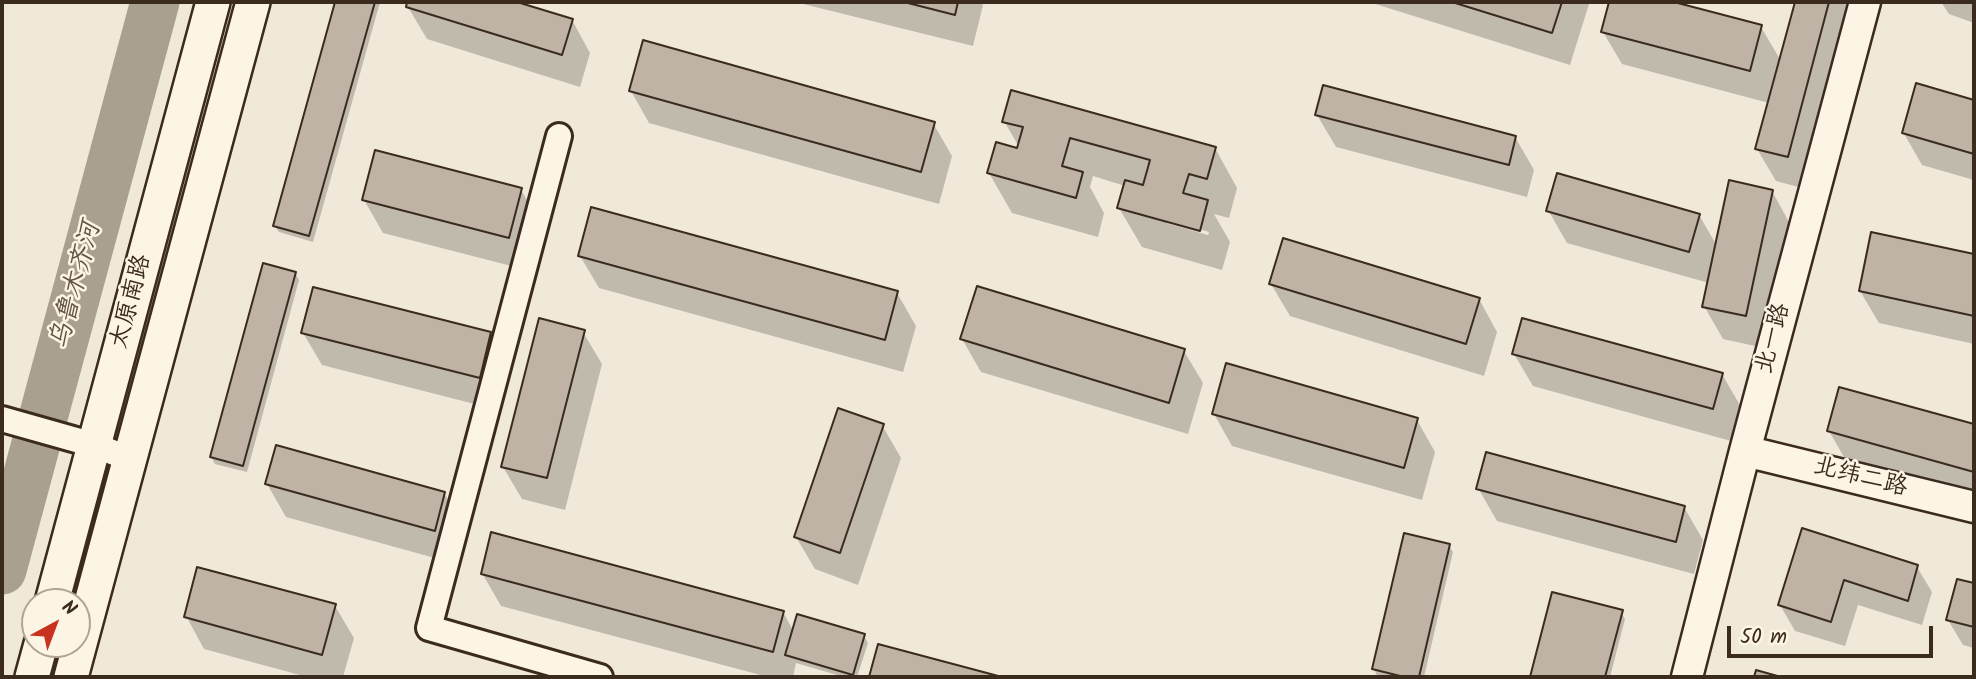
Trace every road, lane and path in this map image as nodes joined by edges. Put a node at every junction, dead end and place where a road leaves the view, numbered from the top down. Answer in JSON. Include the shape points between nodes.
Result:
{"nodes":[{"id":1,"x":213,"y":2,"type":"edge"},
{"id":2,"x":253,"y":2,"type":"edge"},
{"id":3,"x":1864,"y":2,"type":"edge"},
{"id":4,"x":559,"y":136,"type":"dead end"},
{"id":5,"x":2,"y":419,"type":"edge"},
{"id":6,"x":79,"y":440,"type":"junction"},
{"id":7,"x":1745,"y":450,"type":"junction"},
{"id":8,"x":130,"y":459,"type":"junction"},
{"id":9,"x":1974,"y":507,"type":"edge"},
{"id":10,"x":54,"y":588,"type":"edge"},
{"id":11,"x":37,"y":658,"type":"edge"},
{"id":12,"x":32,"y":677,"type":"edge"},
{"id":13,"x":71,"y":677,"type":"edge"},
{"id":14,"x":600,"y":677,"type":"edge"},
{"id":15,"x":1687,"y":677,"type":"edge"}],
"edges":[{"from":1,"to":6,"type":"main road","name":"太原南路"},
{"from":2,"to":8,"type":"main road"},
{"from":3,"to":7,"type":"street","name":"北一路"},
{"from":4,"to":14,"type":"street","via":[[429,628]]},
{"from":5,"to":6,"type":"street"},
{"from":6,"to":8,"type":"street"},
{"from":6,"to":10,"type":"main road","name":"太原南路"},
{"from":7,"to":9,"type":"street","name":"北纬二路"},
{"from":7,"to":15,"type":"street","name":"北一路"},
{"from":8,"to":13,"type":"main road"},
{"from":11,"to":12,"type":"main road"}]}
